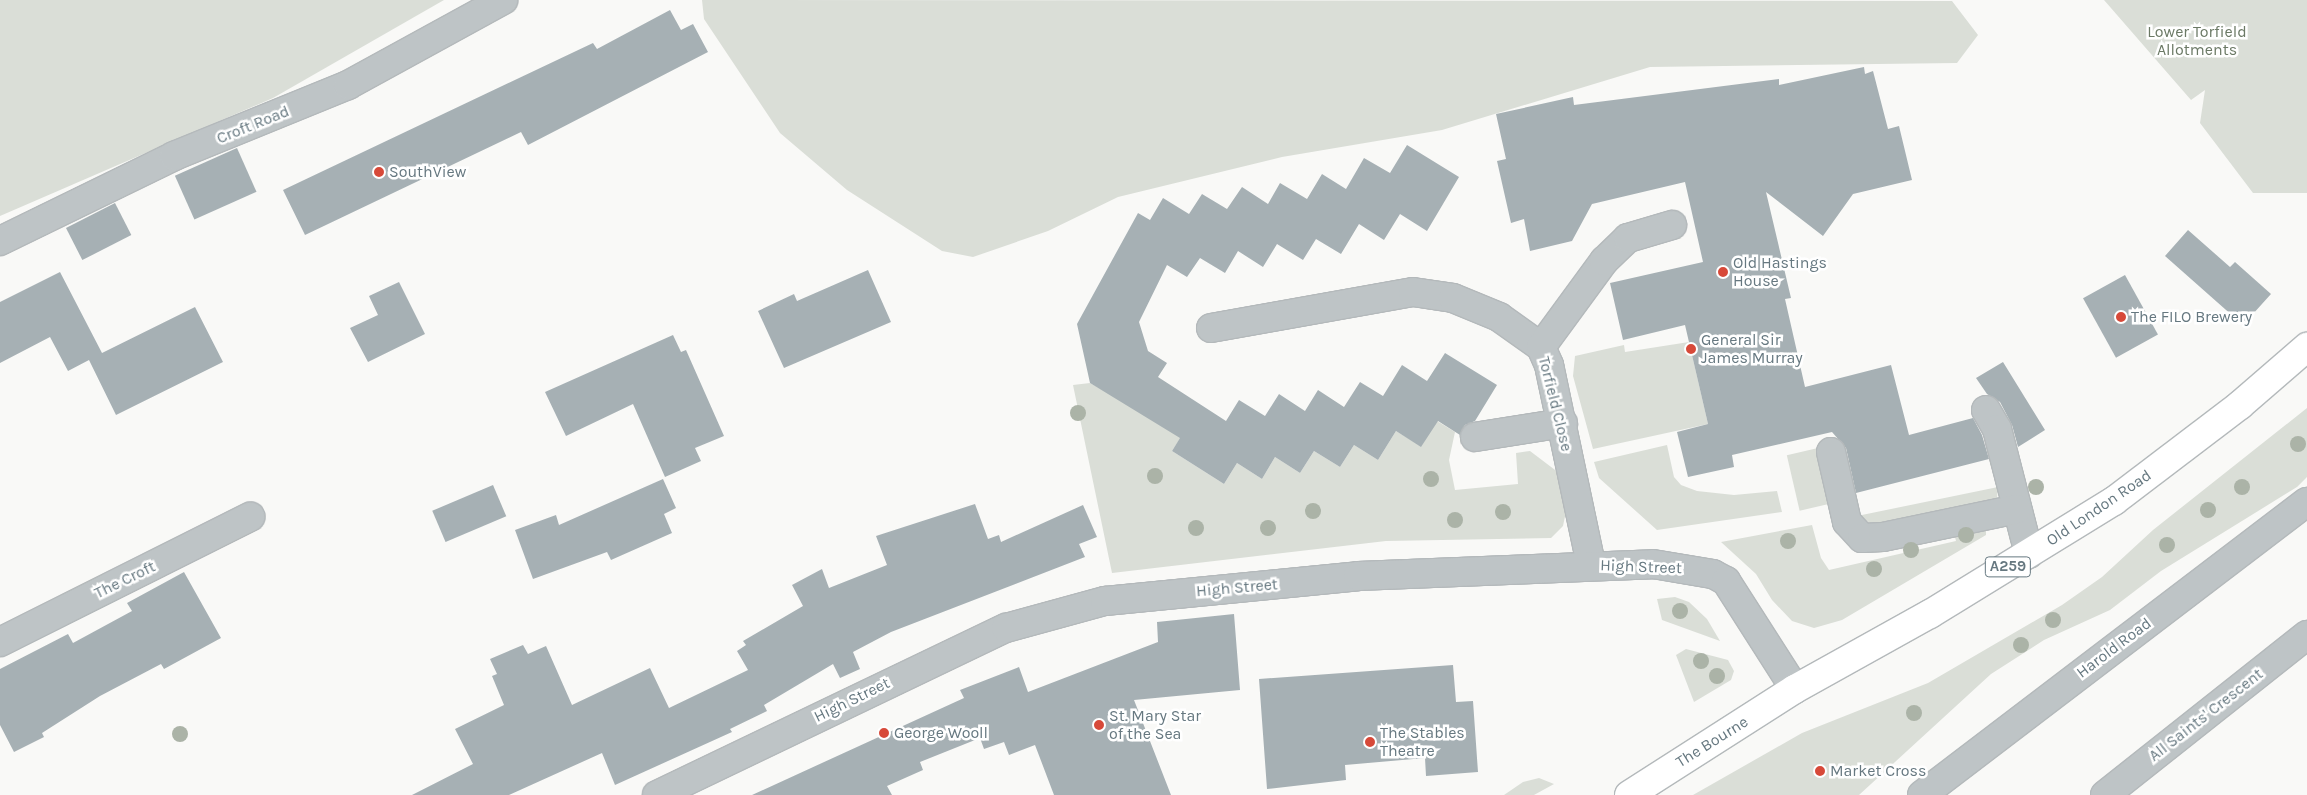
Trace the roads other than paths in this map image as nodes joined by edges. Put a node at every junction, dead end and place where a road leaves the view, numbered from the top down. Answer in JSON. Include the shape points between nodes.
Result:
{"nodes":[{"id":1,"x":502,"y":0,"type":"edge"},
{"id":2,"x":1672,"y":225,"type":"dead end"},
{"id":3,"x":0,"y":241,"type":"edge"},
{"id":4,"x":1211,"y":328,"type":"dead end"},
{"id":5,"x":1541,"y":347,"type":"junction"},
{"id":6,"x":2307,"y":347,"type":"edge"},
{"id":7,"x":1986,"y":410,"type":"dead end"},
{"id":8,"x":1562,"y":423,"type":"junction"},
{"id":9,"x":1474,"y":437,"type":"dead end"},
{"id":10,"x":1831,"y":452,"type":"dead end"},
{"id":11,"x":2307,"y":502,"type":"edge"},
{"id":12,"x":2018,"y":509,"type":"junction"},
{"id":13,"x":250,"y":517,"type":"dead end"},
{"id":14,"x":2030,"y":554,"type":"junction"},
{"id":15,"x":1591,"y":565,"type":"junction"},
{"id":16,"x":2307,"y":635,"type":"edge"},
{"id":17,"x":0,"y":642,"type":"edge"},
{"id":18,"x":1795,"y":689,"type":"junction"},
{"id":19,"x":657,"y":795,"type":"edge"},
{"id":20,"x":1629,"y":795,"type":"edge"},
{"id":21,"x":1922,"y":795,"type":"edge"},
{"id":22,"x":2105,"y":795,"type":"edge"}],
"edges":[{"from":1,"to":3,"type":"street","name":"Croft Road","via":[[348,85],[174,156]]},
{"from":2,"to":5,"type":"street","via":[[1628,238],[1604,262]]},
{"from":4,"to":5,"type":"street","name":"Torfield Close","via":[[1414,292],[1453,298],[1499,316]]},
{"from":5,"to":8,"type":"street","name":"Torfield Close"},
{"from":6,"to":14,"type":"highway","name":"Old London Road","number":"A259","via":[[2180,453],[2114,501]]},
{"from":7,"to":12,"type":"street","via":[[1997,429]]},
{"from":8,"to":9,"type":"street"},
{"from":8,"to":15,"type":"street","name":"Torfield Close"},
{"from":10,"to":12,"type":"street","via":[[1847,522],[1862,538],[1883,537]]},
{"from":11,"to":21,"type":"street","name":"Harold Road"},
{"from":12,"to":14,"type":"street"},
{"from":13,"to":17,"type":"street","name":"The Croft"},
{"from":14,"to":18,"type":"highway","name":"Old London Road","number":"A259"},
{"from":15,"to":18,"type":"street","name":"High Street","via":[[1654,564],[1691,568],[1726,582]]},
{"from":15,"to":19,"type":"street","name":"High Street","via":[[1358,576],[1105,601],[1006,628]]},
{"from":16,"to":22,"type":"street","name":"All Saints' Crescent"},
{"from":18,"to":20,"type":"highway","name":"The Bourne","number":"A259"}]}
